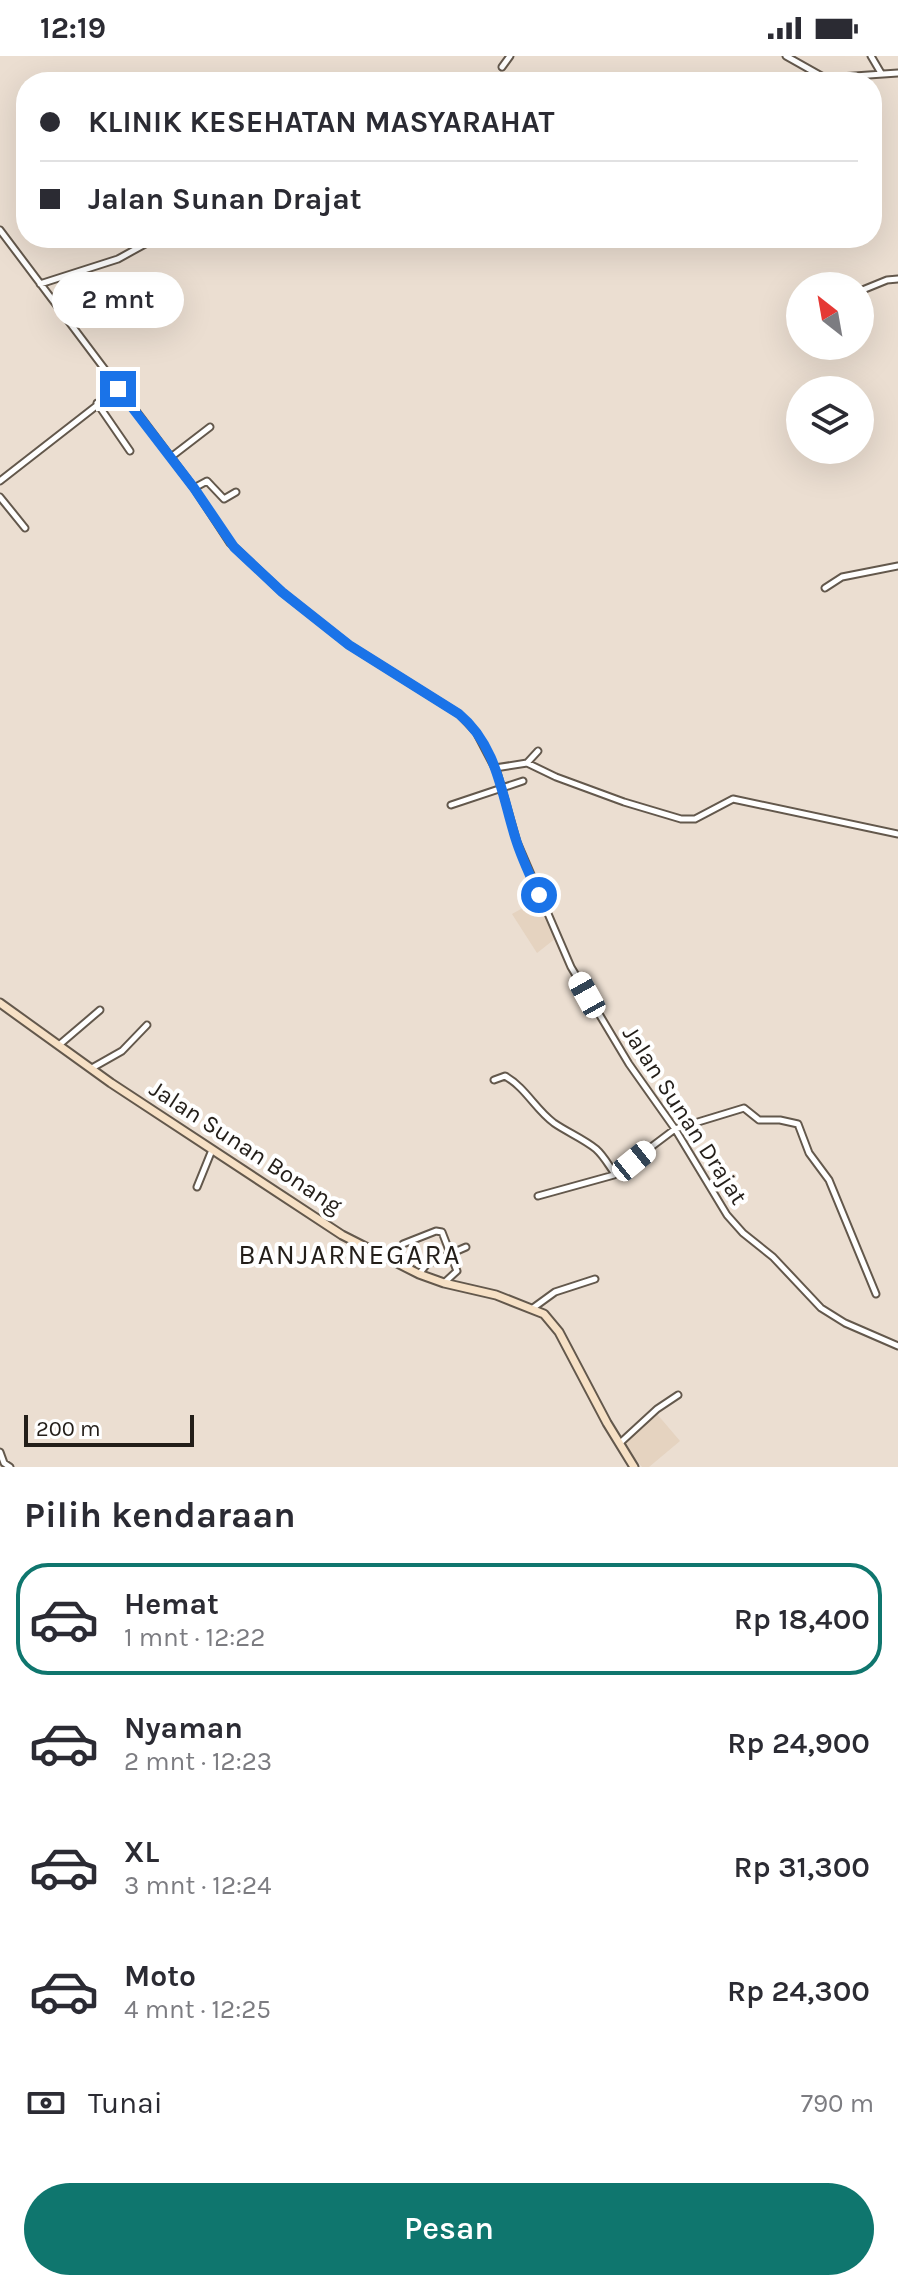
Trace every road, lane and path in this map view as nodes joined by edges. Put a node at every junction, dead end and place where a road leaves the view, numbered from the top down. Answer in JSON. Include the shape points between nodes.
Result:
{"nodes":[{"id":1,"x":510,"y":56,"type":"edge"},
{"id":2,"x":786,"y":56,"type":"edge"},
{"id":3,"x":502,"y":67,"type":"dead end"},
{"id":4,"x":814,"y":72,"type":"edge"},
{"id":5,"x":0,"y":230,"type":"edge"},
{"id":6,"x":138,"y":248,"type":"edge"},
{"id":7,"x":898,"y":279,"type":"edge"},
{"id":8,"x":40,"y":284,"type":"junction"},
{"id":9,"x":874,"y":285,"type":"edge"},
{"id":10,"x":118,"y":389,"type":"junction"},
{"id":11,"x":97,"y":403,"type":"junction"},
{"id":12,"x":210,"y":427,"type":"dead end"},
{"id":13,"x":130,"y":451,"type":"dead end"},
{"id":14,"x":171,"y":457,"type":"junction"},
{"id":15,"x":0,"y":481,"type":"edge"},
{"id":16,"x":194,"y":488,"type":"junction"},
{"id":17,"x":236,"y":492,"type":"dead end"},
{"id":18,"x":0,"y":497,"type":"edge"},
{"id":19,"x":25,"y":528,"type":"dead end"},
{"id":20,"x":898,"y":566,"type":"edge"},
{"id":21,"x":825,"y":588,"type":"dead end"},
{"id":22,"x":538,"y":751,"type":"dead end"},
{"id":23,"x":527,"y":763,"type":"junction"},
{"id":24,"x":495,"y":768,"type":"junction"},
{"id":25,"x":523,"y":781,"type":"dead end"},
{"id":26,"x":503,"y":788,"type":"junction"},
{"id":27,"x":451,"y":805,"type":"dead end"},
{"id":28,"x":898,"y":834,"type":"edge"},
{"id":29,"x":0,"y":1003,"type":"edge"},
{"id":30,"x":100,"y":1010,"type":"dead end"},
{"id":31,"x":147,"y":1025,"type":"dead end"},
{"id":32,"x":59,"y":1045,"type":"junction"},
{"id":33,"x":92,"y":1068,"type":"junction"},
{"id":34,"x":494,"y":1080,"type":"dead end"},
{"id":35,"x":675,"y":1129,"type":"junction"},
{"id":36,"x":212,"y":1150,"type":"junction"},
{"id":37,"x":615,"y":1174,"type":"junction"},
{"id":38,"x":197,"y":1187,"type":"dead end"},
{"id":39,"x":538,"y":1196,"type":"dead end"},
{"id":40,"x":403,"y":1244,"type":"dead end"},
{"id":41,"x":466,"y":1247,"type":"dead end"},
{"id":42,"x":451,"y":1254,"type":"junction"},
{"id":43,"x":419,"y":1274,"type":"junction"},
{"id":44,"x":595,"y":1279,"type":"dead end"},
{"id":45,"x":444,"y":1283,"type":"junction"},
{"id":46,"x":876,"y":1294,"type":"dead end"},
{"id":47,"x":533,"y":1308,"type":"junction"},
{"id":48,"x":898,"y":1346,"type":"edge"},
{"id":49,"x":678,"y":1395,"type":"dead end"},
{"id":50,"x":620,"y":1443,"type":"junction"},
{"id":51,"x":0,"y":1452,"type":"edge"},
{"id":52,"x":10,"y":1467,"type":"edge"},
{"id":53,"x":634,"y":1467,"type":"edge"}],
"edges":[{"from":1,"to":3,"type":"street"},
{"from":2,"to":4,"type":"street"},
{"from":5,"to":8,"type":"street","name":"Jalan Sunan Drajat"},
{"from":6,"to":8,"type":"street"},
{"from":7,"to":9,"type":"street"},
{"from":8,"to":10,"type":"street","name":"Jalan Sunan Drajat"},
{"from":10,"to":11,"type":"street"},
{"from":10,"to":14,"type":"street","name":"Jalan Sunan Drajat"},
{"from":11,"to":13,"type":"street"},
{"from":11,"to":15,"type":"street"},
{"from":12,"to":14,"type":"street"},
{"from":14,"to":16,"type":"street","name":"Jalan Sunan Drajat"},
{"from":16,"to":17,"type":"street","via":[[207,481],[224,499]]},
{"from":16,"to":24,"type":"street","name":"Jalan Sunan Drajat","via":[[230,543],[282,592],[349,645],[459,714],[476,732]]},
{"from":18,"to":19,"type":"street"},
{"from":20,"to":21,"type":"street","via":[[842,577]]},
{"from":22,"to":23,"type":"street"},
{"from":23,"to":24,"type":"street"},
{"from":23,"to":28,"type":"street","via":[[681,819],[695,819],[733,799]]},
{"from":24,"to":26,"type":"street","name":"Jalan Sunan Drajat"},
{"from":25,"to":26,"type":"street"},
{"from":26,"to":27,"type":"street"},
{"from":26,"to":35,"type":"street","name":"Jalan Sunan Drajat","via":[[517,842],[571,967]]},
{"from":29,"to":32,"type":"street","name":"Jalan Sunan Bonang"},
{"from":30,"to":32,"type":"street"},
{"from":31,"to":33,"type":"street","via":[[122,1051]]},
{"from":32,"to":33,"type":"street","name":"Jalan Sunan Bonang"},
{"from":33,"to":36,"type":"street","name":"Jalan Sunan Bonang"},
{"from":34,"to":37,"type":"street","via":[[505,1076],[513,1081],[554,1122],[596,1149]]},
{"from":35,"to":37,"type":"street"},
{"from":35,"to":46,"type":"street","via":[[742,1107],[759,1120],[797,1123],[809,1153],[829,1180]]},
{"from":35,"to":48,"type":"street","name":"Jalan Sunan Drajat","via":[[738,1228],[829,1314]]},
{"from":36,"to":38,"type":"street"},
{"from":36,"to":43,"type":"street","name":"Jalan Sunan Bonang","via":[[342,1235]]},
{"from":37,"to":39,"type":"street"},
{"from":40,"to":42,"type":"street","via":[[439,1231]]},
{"from":41,"to":42,"type":"street"},
{"from":42,"to":43,"type":"street","via":[[427,1264]]},
{"from":42,"to":45,"type":"street","via":[[457,1272]]},
{"from":43,"to":45,"type":"street","name":"Jalan Sunan Bonang"},
{"from":44,"to":47,"type":"street","via":[[555,1292]]},
{"from":45,"to":47,"type":"street","name":"Jalan Sunan Bonang"},
{"from":47,"to":50,"type":"street","name":"Jalan Sunan Bonang","via":[[559,1332]]},
{"from":49,"to":50,"type":"street"},
{"from":50,"to":53,"type":"street","name":"Jalan Sunan Bonang"},
{"from":51,"to":52,"type":"street"}]}
